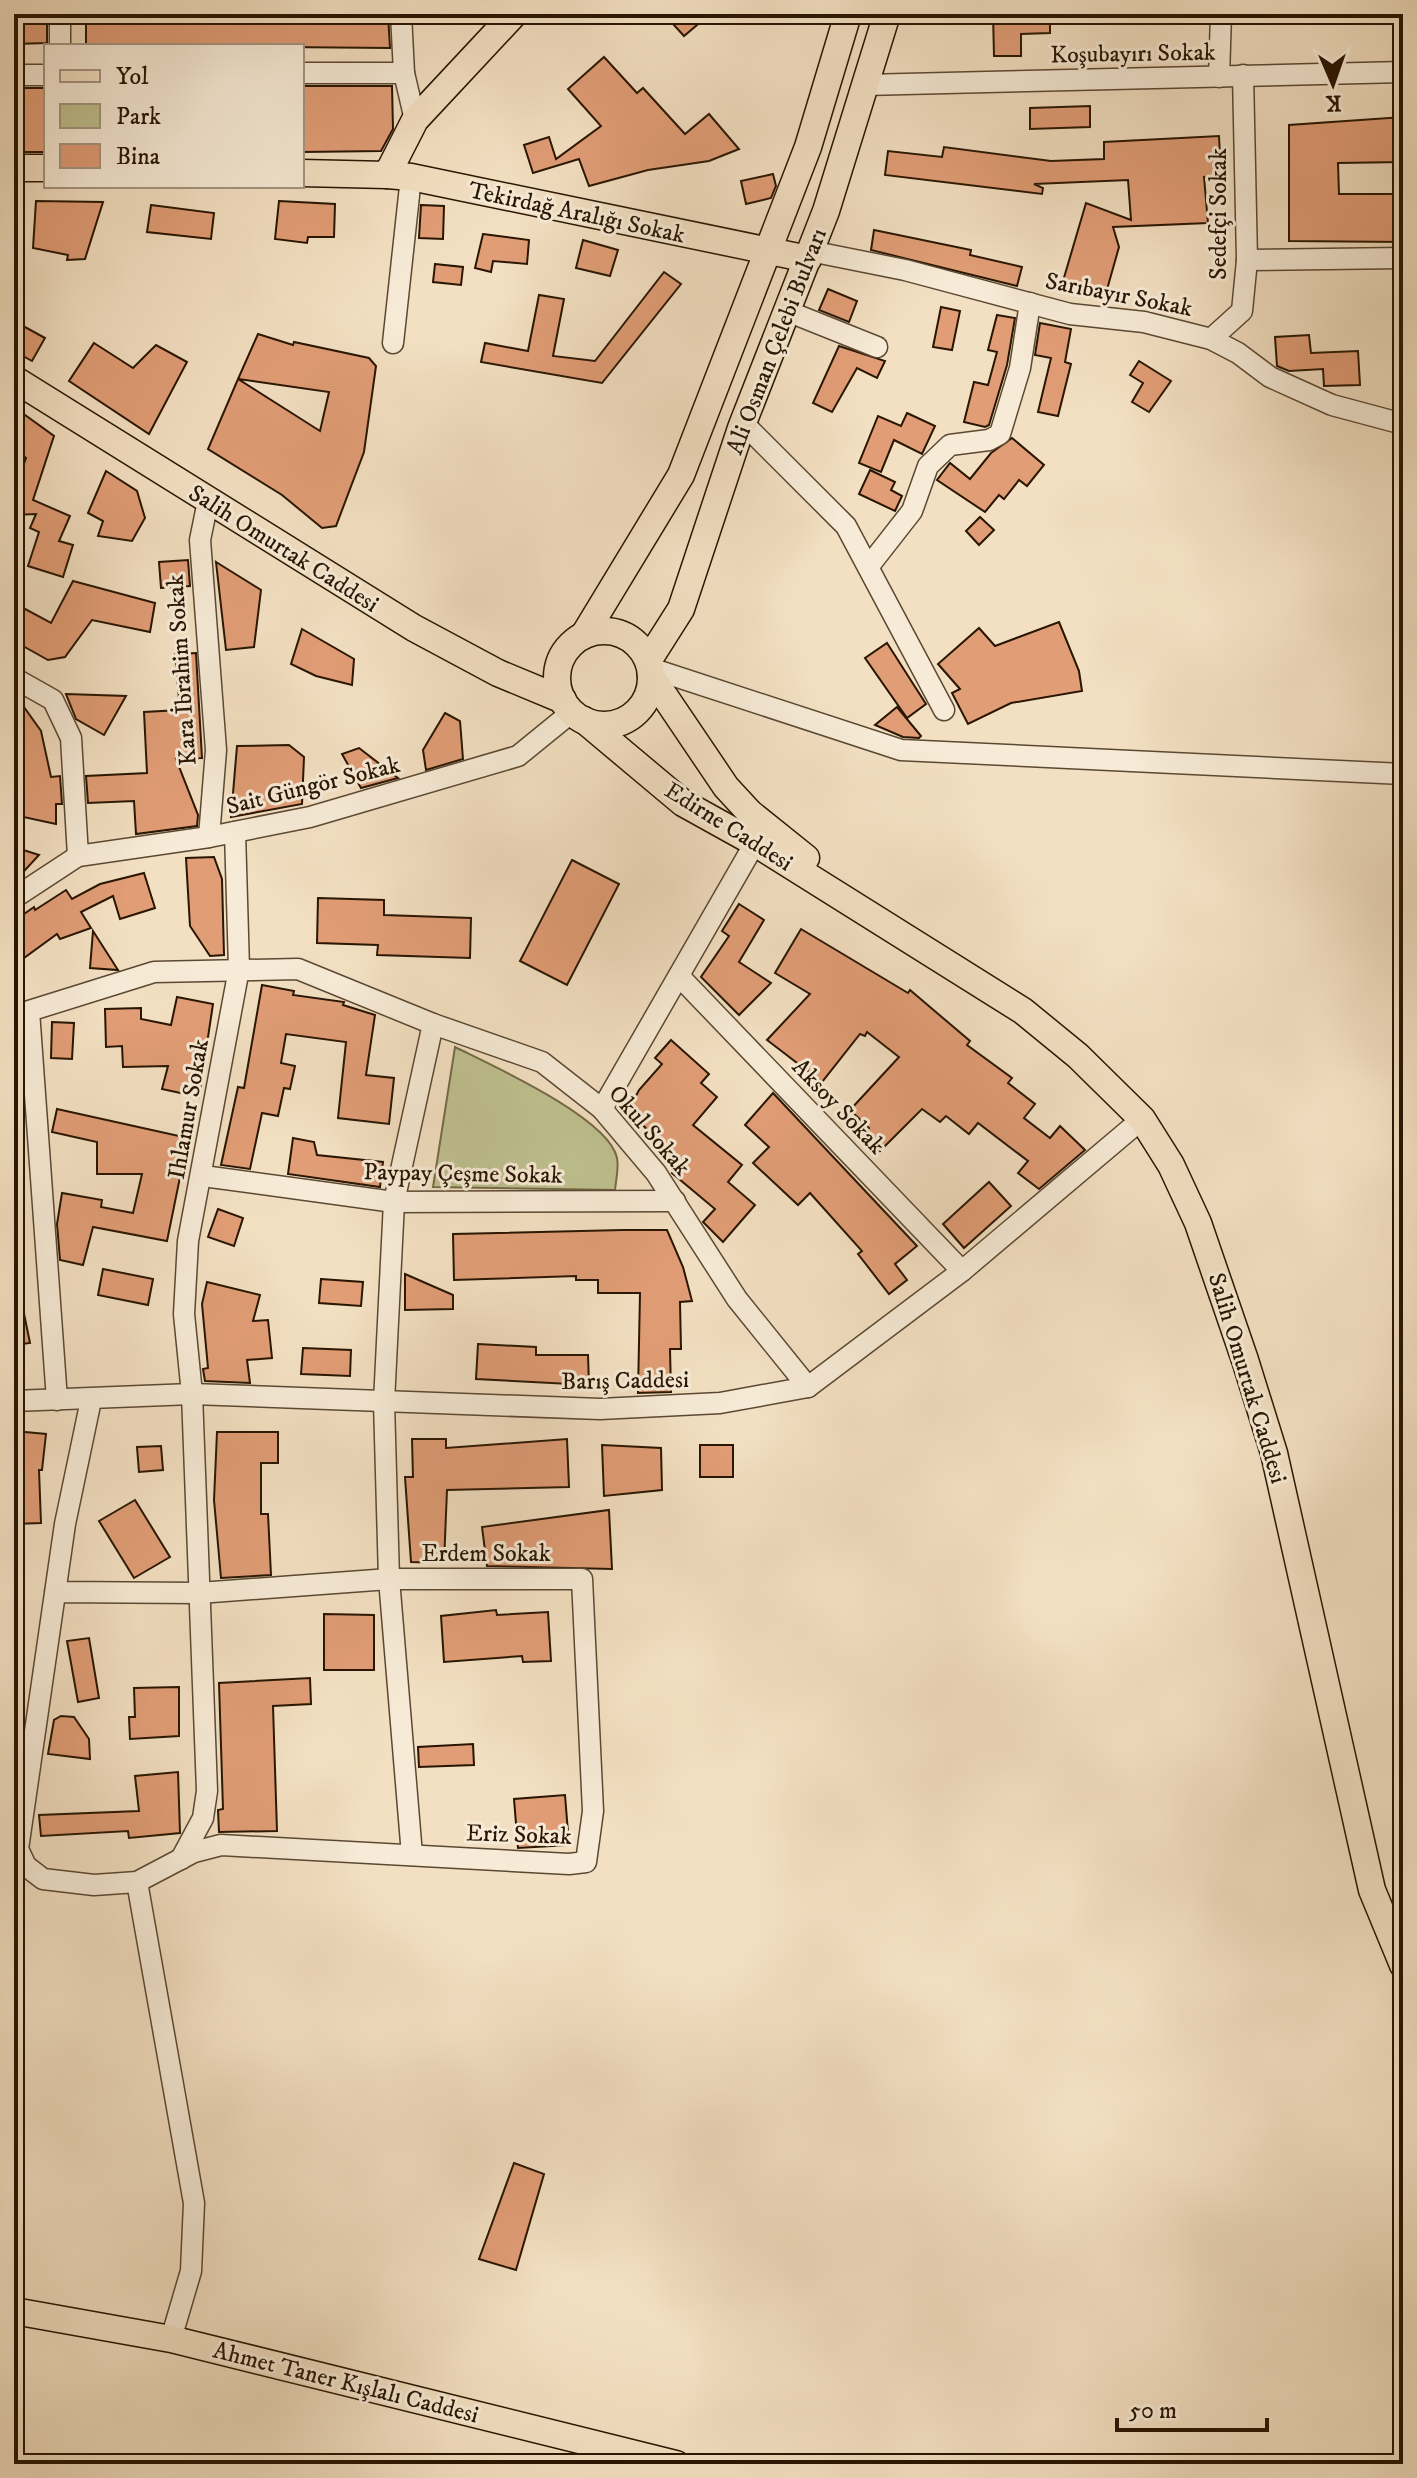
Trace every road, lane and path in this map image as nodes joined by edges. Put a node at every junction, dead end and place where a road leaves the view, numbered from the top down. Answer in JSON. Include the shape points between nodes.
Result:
{"nodes":[{"id":1,"x":60,"y":14,"type":"edge"},
{"id":2,"x":401,"y":14,"type":"edge"},
{"id":3,"x":514,"y":14,"type":"edge"},
{"id":4,"x":848,"y":14,"type":"edge"},
{"id":5,"x":887,"y":14,"type":"edge"},
{"id":6,"x":1221,"y":14,"type":"edge"},
{"id":7,"x":60,"y":44,"type":"edge"},
{"id":8,"x":1403,"y":72,"type":"edge"},
{"id":9,"x":304,"y":73,"type":"edge"},
{"id":10,"x":404,"y":73,"type":"junction"},
{"id":11,"x":14,"y":75,"type":"edge"},
{"id":12,"x":44,"y":75,"type":"edge"},
{"id":13,"x":1243,"y":75,"type":"junction"},
{"id":14,"x":1219,"y":77,"type":"junction"},
{"id":15,"x":864,"y":85,"type":"junction"},
{"id":16,"x":415,"y":120,"type":"junction"},
{"id":17,"x":14,"y":168,"type":"edge"},
{"id":18,"x":44,"y":168,"type":"edge"},
{"id":19,"x":304,"y":173,"type":"edge"},
{"id":20,"x":399,"y":176,"type":"junction"},
{"id":21,"x":768,"y":251,"type":"junction"},
{"id":22,"x":809,"y":255,"type":"junction"},
{"id":23,"x":1403,"y":258,"type":"edge"},
{"id":24,"x":1247,"y":260,"type":"junction"},
{"id":25,"x":1030,"y":303,"type":"junction"},
{"id":26,"x":787,"y":311,"type":"junction"},
{"id":27,"x":1211,"y":339,"type":"junction"},
{"id":28,"x":393,"y":343,"type":"dead end"},
{"id":29,"x":877,"y":347,"type":"dead end"},
{"id":30,"x":14,"y":379,"type":"edge"},
{"id":31,"x":743,"y":423,"type":"junction"},
{"id":32,"x":1403,"y":424,"type":"edge"},
{"id":33,"x":208,"y":501,"type":"junction"},
{"id":34,"x":869,"y":566,"type":"junction"},
{"id":35,"x":584,"y":635,"type":"junction"},
{"id":36,"x":650,"y":668,"type":"junction"},
{"id":37,"x":14,"y":678,"type":"edge"},
{"id":38,"x":573,"y":710,"type":"junction"},
{"id":39,"x":944,"y":710,"type":"dead end"},
{"id":40,"x":1403,"y":774,"type":"edge"},
{"id":41,"x":235,"y":832,"type":"junction"},
{"id":42,"x":209,"y":837,"type":"junction"},
{"id":43,"x":755,"y":843,"type":"junction"},
{"id":44,"x":78,"y":856,"type":"junction"},
{"id":45,"x":14,"y":898,"type":"edge"},
{"id":46,"x":883,"y":921,"type":"junction"},
{"id":47,"x":239,"y":969,"type":"junction"},
{"id":48,"x":679,"y":976,"type":"junction"},
{"id":49,"x":433,"y":1024,"type":"junction"},
{"id":50,"x":602,"y":1109,"type":"junction"},
{"id":51,"x":1142,"y":1119,"type":"junction"},
{"id":52,"x":203,"y":1176,"type":"junction"},
{"id":53,"x":675,"y":1201,"type":"junction"},
{"id":54,"x":394,"y":1202,"type":"junction"},
{"id":55,"x":962,"y":1271,"type":"junction"},
{"id":56,"x":808,"y":1387,"type":"junction"},
{"id":57,"x":192,"y":1394,"type":"junction"},
{"id":58,"x":57,"y":1400,"type":"junction"},
{"id":59,"x":91,"y":1400,"type":"junction"},
{"id":60,"x":14,"y":1401,"type":"edge"},
{"id":61,"x":384,"y":1402,"type":"junction"},
{"id":62,"x":389,"y":1579,"type":"junction"},
{"id":63,"x":582,"y":1579,"type":"joint"},
{"id":64,"x":55,"y":1592,"type":"junction"},
{"id":65,"x":199,"y":1593,"type":"junction"},
{"id":66,"x":412,"y":1855,"type":"junction"},
{"id":67,"x":176,"y":1862,"type":"junction"},
{"id":68,"x":137,"y":1882,"type":"junction"},
{"id":69,"x":1403,"y":1965,"type":"edge"},
{"id":70,"x":14,"y":2311,"type":"edge"},
{"id":71,"x":171,"y":2339,"type":"junction"},
{"id":72,"x":676,"y":2464,"type":"edge"}],
"edges":[{"from":1,"to":7,"type":"street"},
{"from":2,"to":10,"type":"street"},
{"from":3,"to":16,"type":"main road"},
{"from":4,"to":21,"type":"main road","name":"Ali Osman Çelebi Bulvarı","via":[[808,147]]},
{"from":5,"to":15,"type":"main road","name":"Ali Osman Çelebi Bulvarı"},
{"from":6,"to":14,"type":"street"},
{"from":8,"to":13,"type":"street","name":"Koşubayırı Sokak"},
{"from":9,"to":10,"type":"street"},
{"from":10,"to":16,"type":"street"},
{"from":11,"to":12,"type":"street"},
{"from":13,"to":14,"type":"street","name":"Koşubayırı Sokak"},
{"from":13,"to":24,"type":"street","name":"Sedefçi Sokak"},
{"from":14,"to":15,"type":"street","name":"Koşubayırı Sokak"},
{"from":15,"to":22,"type":"main road","name":"Ali Osman Çelebi Bulvarı"},
{"from":16,"to":20,"type":"main road"},
{"from":17,"to":18,"type":"main road"},
{"from":19,"to":20,"type":"main road","name":"Tekirdağ Aralığı Sokak"},
{"from":20,"to":21,"type":"main road","name":"Tekirdağ Aralığı Sokak"},
{"from":20,"to":28,"type":"street"},
{"from":21,"to":22,"type":"main road","name":"Tekirdağ Aralığı Sokak"},
{"from":21,"to":35,"type":"main road","name":"Ali Osman Çelebi Bulvarı","via":[[681,475]]},
{"from":22,"to":25,"type":"street","name":"Sarıbayır Sokak","via":[[905,270]]},
{"from":22,"to":26,"type":"main road","name":"Ali Osman Çelebi Bulvarı"},
{"from":23,"to":24,"type":"street"},
{"from":24,"to":27,"type":"street","name":"Sedefçi Sokak","via":[[1242,311]]},
{"from":25,"to":27,"type":"street","name":"Sarıbayır Sokak"},
{"from":25,"to":34,"type":"street","via":[[1020,368],[1000,434],[950,445],[928,466],[912,511]]},
{"from":26,"to":29,"type":"street"},
{"from":26,"to":31,"type":"main road","name":"Ali Osman Çelebi Bulvarı"},
{"from":27,"to":32,"type":"street","name":"Sarıbayır Sokak","via":[[1270,377],[1332,405]]},
{"from":30,"to":33,"type":"main road","name":"Salih Omurtak Caddesi"},
{"from":31,"to":34,"type":"street","via":[[846,526]]},
{"from":31,"to":36,"type":"main road","name":"Ali Osman Çelebi Bulvarı","via":[[681,609]]},
{"from":33,"to":38,"type":"main road","name":"Salih Omurtak Caddesi","via":[[414,628]]},
{"from":33,"to":42,"type":"street","name":"Kara İbrahim Sokak","via":[[200,540],[216,750]]},
{"from":34,"to":39,"type":"street"},
{"from":35,"to":36,"type":"main road","via":[[598,631],[628,637]]},
{"from":35,"to":38,"type":"main road","via":[[572,644],[558,670]]},
{"from":36,"to":38,"type":"main road","via":[[642,706],[630,717],[615,723]]},
{"from":36,"to":40,"type":"street","via":[[901,750]]},
{"from":36,"to":46,"type":"main road","via":[[726,787]]},
{"from":37,"to":44,"type":"street","via":[[53,700],[71,738]]},
{"from":38,"to":41,"type":"street","name":"Sait Güngör Sokak","via":[[518,756],[310,817]]},
{"from":38,"to":43,"type":"main road","name":"Edirne Caddesi","via":[[683,803]]},
{"from":41,"to":42,"type":"street","name":"Sait Güngör Sokak"},
{"from":41,"to":47,"type":"street","name":"Ihlamur Sokak"},
{"from":42,"to":44,"type":"street","name":"Sait Güngör Sokak"},
{"from":43,"to":46,"type":"main road","name":"Edirne Caddesi"},
{"from":43,"to":48,"type":"street"},
{"from":44,"to":45,"type":"street","name":"Sait Güngör Sokak"},
{"from":46,"to":51,"type":"main road","name":"Salih Omurtak Caddesi","via":[[1023,1011]]},
{"from":47,"to":49,"type":"street","name":"Okul Sokak","via":[[298,969]]},
{"from":47,"to":52,"type":"street","name":"Ihlamur Sokak"},
{"from":47,"to":58,"type":"street","name":"Okul Sokak","via":[[154,972],[29,1011]]},
{"from":48,"to":50,"type":"street"},
{"from":48,"to":55,"type":"street","name":"Aksoy Sokak"},
{"from":49,"to":50,"type":"street","name":"Okul Sokak","via":[[542,1062]]},
{"from":49,"to":54,"type":"street"},
{"from":50,"to":53,"type":"street","name":"Okul Sokak"},
{"from":51,"to":55,"type":"street","name":"Barış Caddesi"},
{"from":51,"to":69,"type":"main road","name":"Salih Omurtak Caddesi","via":[[1198,1223],[1274,1453],[1372,1890]]},
{"from":52,"to":54,"type":"street","name":"Paypay Çeşme Sokak"},
{"from":52,"to":57,"type":"street","name":"Ihlamur Sokak","via":[[188,1241],[184,1314]]},
{"from":53,"to":54,"type":"street","name":"Paypay Çeşme Sokak"},
{"from":53,"to":56,"type":"street","name":"Okul Sokak","via":[[737,1299]]},
{"from":54,"to":61,"type":"street"},
{"from":55,"to":56,"type":"street","name":"Barış Caddesi"},
{"from":56,"to":61,"type":"street","name":"Barış Caddesi","via":[[720,1403],[600,1409]]},
{"from":57,"to":59,"type":"street","name":"Barış Caddesi"},
{"from":57,"to":61,"type":"street","name":"Barış Caddesi"},
{"from":57,"to":65,"type":"street","name":"Ihlamur Sokak"},
{"from":58,"to":59,"type":"street","name":"Barış Caddesi"},
{"from":58,"to":60,"type":"street","name":"Barış Caddesi"},
{"from":59,"to":64,"type":"street"},
{"from":61,"to":62,"type":"street"},
{"from":62,"to":63,"type":"street","name":"Erdem Sokak"},
{"from":62,"to":65,"type":"street","name":"Erdem Sokak"},
{"from":62,"to":66,"type":"street"},
{"from":63,"to":66,"type":"street","name":"Eriz Sokak","via":[[593,1811],[586,1862]]},
{"from":64,"to":65,"type":"street","name":"Erdem Sokak"},
{"from":64,"to":68,"type":"street","via":[[18,1849],[26,1866],[43,1879],[94,1885]]},
{"from":65,"to":67,"type":"street","name":"Ihlamur Sokak","via":[[207,1791],[203,1818]]},
{"from":66,"to":67,"type":"street","name":"Eriz Sokak","via":[[221,1845]]},
{"from":67,"to":68,"type":"street","name":"Eriz Sokak"},
{"from":68,"to":71,"type":"street","via":[[194,2203],[191,2271]]},
{"from":70,"to":71,"type":"main road","name":"Ahmet Taner Kışlalı Caddesi"},
{"from":71,"to":72,"type":"main road","name":"Ahmet Taner Kışlalı Caddesi"}]}
